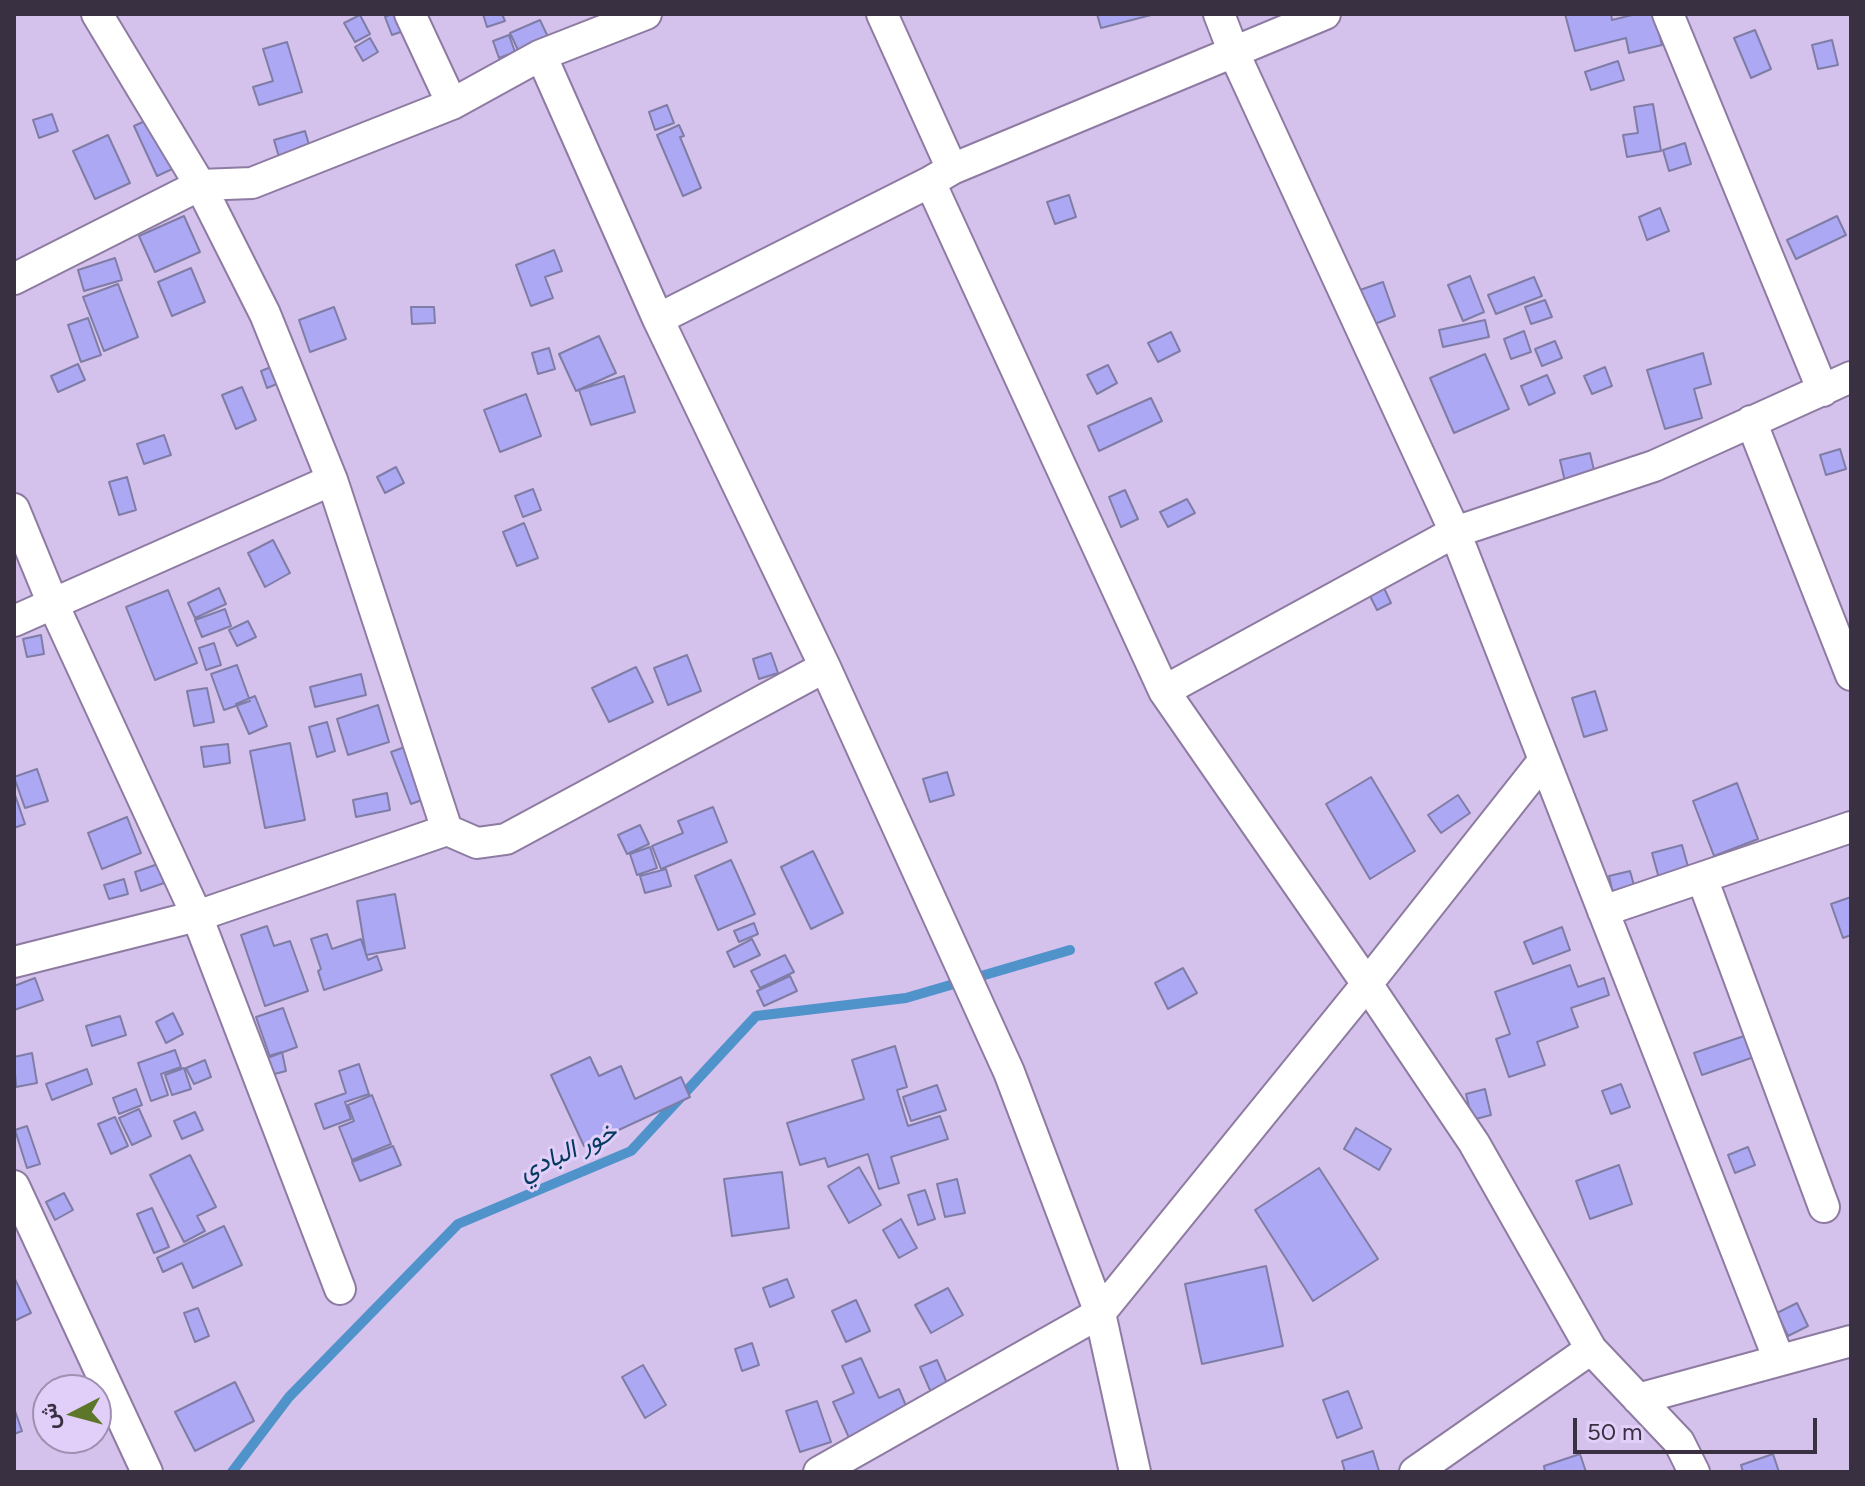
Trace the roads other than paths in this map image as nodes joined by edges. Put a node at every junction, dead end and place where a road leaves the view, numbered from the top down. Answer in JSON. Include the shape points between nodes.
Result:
{"nodes":[{"id":1,"x":97,"y":14,"type":"edge"},
{"id":2,"x":410,"y":14,"type":"edge"},
{"id":3,"x":646,"y":14,"type":"edge"},
{"id":4,"x":882,"y":14,"type":"edge"},
{"id":5,"x":1219,"y":14,"type":"edge"},
{"id":6,"x":1325,"y":14,"type":"edge"},
{"id":7,"x":1668,"y":14,"type":"edge"},
{"id":8,"x":1234,"y":53,"type":"junction"},
{"id":9,"x":541,"y":55,"type":"junction"},
{"id":10,"x":452,"y":104,"type":"junction"},
{"id":11,"x":941,"y":176,"type":"junction"},
{"id":12,"x":200,"y":185,"type":"junction"},
{"id":13,"x":14,"y":279,"type":"edge"},
{"id":14,"x":658,"y":319,"type":"junction"},
{"id":15,"x":1851,"y":377,"type":"edge"},
{"id":16,"x":1823,"y":391,"type":"junction"},
{"id":17,"x":1751,"y":421,"type":"junction"},
{"id":18,"x":332,"y":480,"type":"junction"},
{"id":19,"x":14,"y":509,"type":"edge"},
{"id":20,"x":1455,"y":532,"type":"junction"},
{"id":21,"x":53,"y":604,"type":"junction"},
{"id":22,"x":14,"y":621,"type":"edge"},
{"id":23,"x":825,"y":667,"type":"junction"},
{"id":24,"x":1851,"y":675,"type":"edge"},
{"id":25,"x":1164,"y":691,"type":"junction"},
{"id":26,"x":1544,"y":760,"type":"junction"},
{"id":27,"x":1851,"y":827,"type":"edge"},
{"id":28,"x":447,"y":830,"type":"junction"},
{"id":29,"x":1702,"y":878,"type":"junction"},
{"id":30,"x":1603,"y":911,"type":"junction"},
{"id":31,"x":197,"y":916,"type":"junction"},
{"id":32,"x":14,"y":962,"type":"edge"},
{"id":33,"x":1367,"y":984,"type":"junction"},
{"id":34,"x":14,"y":1186,"type":"edge"},
{"id":35,"x":1824,"y":1207,"type":"dead end"},
{"id":36,"x":340,"y":1289,"type":"dead end"},
{"id":37,"x":1100,"y":1313,"type":"junction"},
{"id":38,"x":1851,"y":1341,"type":"edge"},
{"id":39,"x":1591,"y":1349,"type":"junction"},
{"id":40,"x":1779,"y":1360,"type":"junction"},
{"id":41,"x":1638,"y":1399,"type":"junction"},
{"id":42,"x":147,"y":1472,"type":"edge"},
{"id":43,"x":819,"y":1472,"type":"edge"},
{"id":44,"x":1135,"y":1472,"type":"edge"},
{"id":45,"x":1415,"y":1472,"type":"edge"},
{"id":46,"x":1694,"y":1472,"type":"edge"}],
"edges":[{"from":1,"to":12,"type":"street"},
{"from":2,"to":10,"type":"street"},
{"from":3,"to":9,"type":"street"},
{"from":4,"to":11,"type":"street"},
{"from":5,"to":8,"type":"street"},
{"from":6,"to":8,"type":"street"},
{"from":7,"to":16,"type":"street"},
{"from":8,"to":11,"type":"street"},
{"from":8,"to":20,"type":"street"},
{"from":9,"to":10,"type":"street"},
{"from":9,"to":14,"type":"street"},
{"from":10,"to":12,"type":"street","via":[[252,183]]},
{"from":11,"to":14,"type":"street"},
{"from":11,"to":25,"type":"street"},
{"from":12,"to":13,"type":"street"},
{"from":12,"to":18,"type":"street","via":[[265,314]]},
{"from":14,"to":23,"type":"street"},
{"from":15,"to":16,"type":"street"},
{"from":16,"to":17,"type":"street"},
{"from":17,"to":20,"type":"street","via":[[1654,466]]},
{"from":17,"to":24,"type":"street"},
{"from":18,"to":21,"type":"street"},
{"from":18,"to":28,"type":"street"},
{"from":19,"to":21,"type":"street"},
{"from":20,"to":25,"type":"street"},
{"from":20,"to":26,"type":"street"},
{"from":21,"to":22,"type":"street"},
{"from":21,"to":31,"type":"street"},
{"from":23,"to":28,"type":"street","via":[[506,839],[477,843]]},
{"from":23,"to":37,"type":"street","via":[[1009,1072]]},
{"from":25,"to":33,"type":"street"},
{"from":26,"to":30,"type":"street"},
{"from":26,"to":33,"type":"street"},
{"from":27,"to":29,"type":"street"},
{"from":28,"to":31,"type":"street"},
{"from":29,"to":30,"type":"street"},
{"from":29,"to":35,"type":"street"},
{"from":30,"to":40,"type":"street"},
{"from":31,"to":32,"type":"street"},
{"from":31,"to":36,"type":"street"},
{"from":33,"to":37,"type":"street"},
{"from":33,"to":39,"type":"street","via":[[1474,1143]]},
{"from":34,"to":42,"type":"street"},
{"from":37,"to":43,"type":"street"},
{"from":37,"to":44,"type":"street"},
{"from":38,"to":40,"type":"street"},
{"from":39,"to":41,"type":"street"},
{"from":39,"to":45,"type":"street"},
{"from":40,"to":41,"type":"street"},
{"from":41,"to":46,"type":"street","via":[[1679,1442]]}]}
